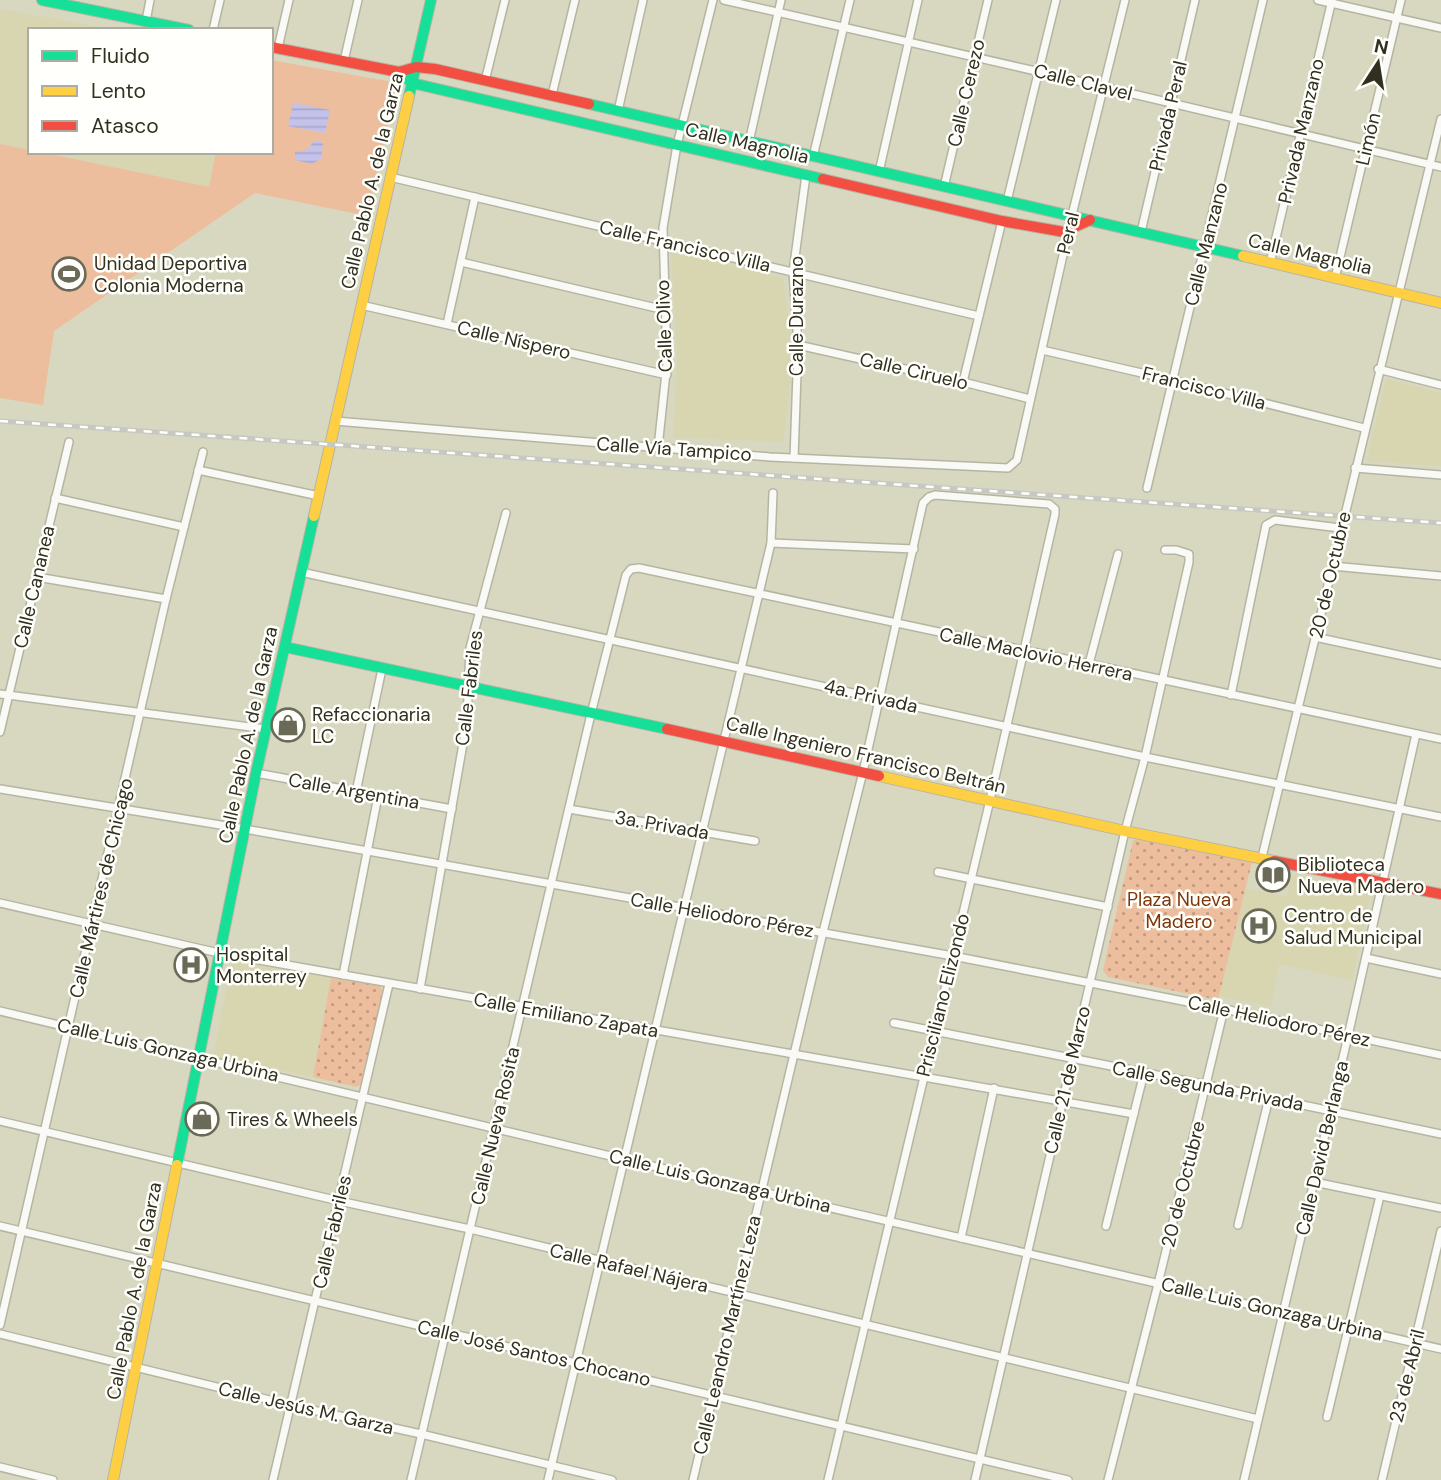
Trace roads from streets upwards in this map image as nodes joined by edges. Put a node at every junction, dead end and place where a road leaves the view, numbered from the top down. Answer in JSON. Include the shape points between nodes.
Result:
{"nodes":[{"id":1,"x":42,"y":0,"type":"edge"},
{"id":2,"x":150,"y":0,"type":"edge"},
{"id":3,"x":220,"y":0,"type":"edge"},
{"id":4,"x":289,"y":0,"type":"edge"},
{"id":5,"x":358,"y":0,"type":"edge"},
{"id":6,"x":431,"y":0,"type":"edge"},
{"id":7,"x":505,"y":0,"type":"edge"},
{"id":8,"x":575,"y":0,"type":"edge"},
{"id":9,"x":643,"y":0,"type":"edge"},
{"id":10,"x":713,"y":0,"type":"edge"},
{"id":11,"x":724,"y":0,"type":"edge"},
{"id":12,"x":781,"y":0,"type":"edge"},
{"id":13,"x":850,"y":0,"type":"edge"},
{"id":14,"x":918,"y":0,"type":"edge"},
{"id":15,"x":988,"y":0,"type":"edge"},
{"id":16,"x":1056,"y":0,"type":"edge"},
{"id":17,"x":1125,"y":0,"type":"edge"},
{"id":18,"x":1195,"y":0,"type":"edge"},
{"id":19,"x":1263,"y":0,"type":"edge"},
{"id":20,"x":1318,"y":0,"type":"edge"},
{"id":21,"x":1401,"y":0,"type":"edge"},
{"id":22,"x":1332,"y":2,"type":"edge"},
{"id":23,"x":80,"y":4,"type":"edge"},
{"id":24,"x":778,"y":12,"type":"junction"},
{"id":25,"x":1397,"y":17,"type":"junction"},
{"id":26,"x":146,"y":21,"type":"junction"},
{"id":27,"x":844,"y":27,"type":"junction"},
{"id":28,"x":179,"y":28,"type":"edge"},
{"id":29,"x":213,"y":28,"type":"edge"},
{"id":30,"x":1441,"y":28,"type":"edge"},
{"id":31,"x":908,"y":42,"type":"junction"},
{"id":32,"x":275,"y":47,"type":"edge"},
{"id":33,"x":974,"y":57,"type":"junction"},
{"id":34,"x":344,"y":61,"type":"junction"},
{"id":35,"x":416,"y":67,"type":"junction"},
{"id":36,"x":399,"y":72,"type":"junction"},
{"id":37,"x":1040,"y":72,"type":"junction"},
{"id":38,"x":485,"y":81,"type":"junction"},
{"id":39,"x":412,"y":83,"type":"junction"},
{"id":40,"x":1105,"y":88,"type":"junction"},
{"id":41,"x":552,"y":95,"type":"junction"},
{"id":42,"x":1171,"y":103,"type":"junction"},
{"id":43,"x":618,"y":111,"type":"junction"},
{"id":44,"x":1235,"y":118,"type":"junction"},
{"id":45,"x":1441,"y":119,"type":"edge"},
{"id":46,"x":683,"y":126,"type":"junction"},
{"id":47,"x":1301,"y":134,"type":"junction"},
{"id":48,"x":748,"y":142,"type":"junction"},
{"id":49,"x":677,"y":145,"type":"junction"},
{"id":50,"x":1366,"y":149,"type":"junction"},
{"id":51,"x":813,"y":158,"type":"junction"},
{"id":52,"x":1430,"y":164,"type":"junction"},
{"id":53,"x":1441,"y":167,"type":"edge"},
{"id":54,"x":879,"y":172,"type":"junction"},
{"id":55,"x":806,"y":175,"type":"junction"},
{"id":56,"x":390,"y":177,"type":"junction"},
{"id":57,"x":944,"y":187,"type":"junction"},
{"id":58,"x":475,"y":197,"type":"junction"},
{"id":59,"x":1007,"y":201,"type":"junction"},
{"id":60,"x":1072,"y":215,"type":"junction"},
{"id":61,"x":1090,"y":220,"type":"junction"},
{"id":62,"x":1002,"y":221,"type":"junction"},
{"id":63,"x":1069,"y":232,"type":"junction"},
{"id":64,"x":1141,"y":232,"type":"junction"},
{"id":65,"x":662,"y":240,"type":"junction"},
{"id":66,"x":1206,"y":247,"type":"junction"},
{"id":67,"x":461,"y":262,"type":"junction"},
{"id":68,"x":1270,"y":262,"type":"junction"},
{"id":69,"x":793,"y":272,"type":"junction"},
{"id":70,"x":1335,"y":278,"type":"junction"},
{"id":71,"x":1399,"y":293,"type":"junction"},
{"id":72,"x":1441,"y":303,"type":"edge"},
{"id":73,"x":361,"y":305,"type":"junction"},
{"id":74,"x":665,"y":310,"type":"junction"},
{"id":75,"x":979,"y":316,"type":"junction"},
{"id":76,"x":447,"y":324,"type":"junction"},
{"id":77,"x":798,"y":345,"type":"junction"},
{"id":78,"x":1042,"y":350,"type":"junction"},
{"id":79,"x":1378,"y":369,"type":"junction"},
{"id":80,"x":667,"y":375,"type":"junction"},
{"id":81,"x":1172,"y":380,"type":"junction"},
{"id":82,"x":963,"y":382,"type":"junction"},
{"id":83,"x":1441,"y":385,"type":"edge"},
{"id":84,"x":1030,"y":399,"type":"junction"},
{"id":85,"x":335,"y":421,"type":"junction"},
{"id":86,"x":1364,"y":428,"type":"junction"},
{"id":87,"x":69,"y":442,"type":"dead end"},
{"id":88,"x":658,"y":447,"type":"junction"},
{"id":89,"x":203,"y":452,"type":"dead end"},
{"id":90,"x":794,"y":458,"type":"junction"},
{"id":91,"x":1012,"y":466,"type":"joint"},
{"id":92,"x":1355,"y":468,"type":"junction"},
{"id":93,"x":198,"y":470,"type":"junction"},
{"id":94,"x":1441,"y":475,"type":"edge"},
{"id":95,"x":1147,"y":488,"type":"dead end"},
{"id":96,"x":774,"y":494,"type":"dead end"},
{"id":97,"x":319,"y":496,"type":"junction"},
{"id":98,"x":55,"y":498,"type":"junction"},
{"id":99,"x":1055,"y":509,"type":"joint"},
{"id":100,"x":506,"y":513,"type":"dead end"},
{"id":101,"x":184,"y":527,"type":"junction"},
{"id":102,"x":1340,"y":528,"type":"junction"},
{"id":103,"x":771,"y":543,"type":"junction"},
{"id":104,"x":914,"y":549,"type":"junction"},
{"id":105,"x":1165,"y":551,"type":"dead end"},
{"id":106,"x":1118,"y":554,"type":"dead end"},
{"id":107,"x":1332,"y":566,"type":"junction"},
{"id":108,"x":631,"y":569,"type":"joint"},
{"id":109,"x":301,"y":572,"type":"junction"},
{"id":110,"x":1441,"y":576,"type":"edge"},
{"id":111,"x":37,"y":577,"type":"junction"},
{"id":112,"x":758,"y":595,"type":"junction"},
{"id":113,"x":166,"y":599,"type":"junction"},
{"id":114,"x":481,"y":610,"type":"junction"},
{"id":115,"x":898,"y":624,"type":"junction"},
{"id":116,"x":1315,"y":637,"type":"junction"},
{"id":117,"x":609,"y":639,"type":"junction"},
{"id":118,"x":285,"y":647,"type":"junction"},
{"id":119,"x":1023,"y":650,"type":"junction"},
{"id":120,"x":1089,"y":664,"type":"junction"},
{"id":121,"x":1441,"y":664,"type":"edge"},
{"id":122,"x":742,"y":668,"type":"junction"},
{"id":123,"x":382,"y":669,"type":"junction"},
{"id":124,"x":1162,"y":681,"type":"junction"},
{"id":125,"x":470,"y":687,"type":"junction"},
{"id":126,"x":4,"y":694,"type":"edge"},
{"id":127,"x":1231,"y":695,"type":"junction"},
{"id":128,"x":881,"y":698,"type":"junction"},
{"id":129,"x":1298,"y":709,"type":"junction"},
{"id":130,"x":141,"y":713,"type":"junction"},
{"id":131,"x":590,"y":714,"type":"junction"},
{"id":132,"x":1006,"y":727,"type":"junction"},
{"id":133,"x":266,"y":729,"type":"junction"},
{"id":134,"x":0,"y":732,"type":"edge"},
{"id":135,"x":1416,"y":734,"type":"junction"},
{"id":136,"x":1441,"y":739,"type":"edge"},
{"id":137,"x":723,"y":741,"type":"junction"},
{"id":138,"x":1145,"y":757,"type":"junction"},
{"id":139,"x":863,"y":772,"type":"junction"},
{"id":140,"x":256,"y":773,"type":"junction"},
{"id":141,"x":1280,"y":784,"type":"junction"},
{"id":142,"x":0,"y":789,"type":"edge"},
{"id":143,"x":356,"y":792,"type":"junction"},
{"id":144,"x":378,"y":796,"type":"junction"},
{"id":145,"x":990,"y":800,"type":"junction"},
{"id":146,"x":569,"y":808,"type":"junction"},
{"id":147,"x":120,"y":809,"type":"junction"},
{"id":148,"x":452,"y":809,"type":"junction"},
{"id":149,"x":1400,"y":809,"type":"junction"},
{"id":150,"x":1441,"y":817,"type":"edge"},
{"id":151,"x":245,"y":829,"type":"junction"},
{"id":152,"x":1125,"y":831,"type":"junction"},
{"id":153,"x":702,"y":832,"type":"junction"},
{"id":154,"x":755,"y":841,"type":"dead end"},
{"id":155,"x":367,"y":851,"type":"junction"},
{"id":156,"x":1262,"y":857,"type":"junction"},
{"id":157,"x":442,"y":865,"type":"junction"},
{"id":158,"x":938,"y":872,"type":"dead end"},
{"id":159,"x":971,"y":878,"type":"junction"},
{"id":160,"x":1383,"y":882,"type":"junction"},
{"id":161,"x":552,"y":884,"type":"junction"},
{"id":162,"x":1441,"y":894,"type":"edge"},
{"id":163,"x":0,"y":903,"type":"edge"},
{"id":164,"x":1108,"y":907,"type":"junction"},
{"id":165,"x":684,"y":908,"type":"junction"},
{"id":166,"x":93,"y":925,"type":"junction"},
{"id":167,"x":823,"y":932,"type":"junction"},
{"id":168,"x":219,"y":953,"type":"junction"},
{"id":169,"x":953,"y":956,"type":"junction"},
{"id":170,"x":1366,"y":958,"type":"junction"},
{"id":171,"x":1441,"y":974,"type":"edge"},
{"id":172,"x":343,"y":975,"type":"junction"},
{"id":173,"x":1089,"y":983,"type":"junction"},
{"id":174,"x":388,"y":984,"type":"junction"},
{"id":175,"x":420,"y":989,"type":"junction"},
{"id":176,"x":523,"y":1007,"type":"junction"},
{"id":177,"x":1224,"y":1009,"type":"junction"},
{"id":178,"x":0,"y":1011,"type":"edge"},
{"id":179,"x":894,"y":1023,"type":"dead end"},
{"id":180,"x":70,"y":1027,"type":"junction"},
{"id":181,"x":656,"y":1030,"type":"junction"},
{"id":182,"x":934,"y":1031,"type":"junction"},
{"id":183,"x":1348,"y":1036,"type":"junction"},
{"id":184,"x":795,"y":1054,"type":"junction"},
{"id":185,"x":1441,"y":1055,"type":"edge"},
{"id":186,"x":198,"y":1057,"type":"junction"},
{"id":187,"x":1072,"y":1059,"type":"junction"},
{"id":188,"x":1144,"y":1073,"type":"junction"},
{"id":189,"x":923,"y":1076,"type":"junction"},
{"id":190,"x":1207,"y":1085,"type":"junction"},
{"id":191,"x":994,"y":1088,"type":"junction"},
{"id":192,"x":364,"y":1097,"type":"junction"},
{"id":193,"x":1269,"y":1098,"type":"junction"},
{"id":194,"x":1063,"y":1101,"type":"junction"},
{"id":195,"x":1330,"y":1111,"type":"junction"},
{"id":196,"x":1133,"y":1114,"type":"junction"},
{"id":197,"x":0,"y":1121,"type":"edge"},
{"id":198,"x":495,"y":1127,"type":"junction"},
{"id":199,"x":44,"y":1131,"type":"junction"},
{"id":200,"x":1441,"y":1135,"type":"edge"},
{"id":201,"x":625,"y":1158,"type":"junction"},
{"id":202,"x":178,"y":1161,"type":"junction"},
{"id":203,"x":1314,"y":1182,"type":"junction"},
{"id":204,"x":762,"y":1192,"type":"junction"},
{"id":205,"x":1380,"y":1196,"type":"junction"},
{"id":206,"x":339,"y":1201,"type":"junction"},
{"id":207,"x":1441,"y":1208,"type":"edge"},
{"id":208,"x":890,"y":1221,"type":"junction"},
{"id":209,"x":1238,"y":1225,"type":"dead end"},
{"id":210,"x":0,"y":1226,"type":"edge"},
{"id":211,"x":1106,"y":1226,"type":"dead end"},
{"id":212,"x":470,"y":1229,"type":"junction"},
{"id":213,"x":21,"y":1231,"type":"junction"},
{"id":214,"x":1441,"y":1231,"type":"edge"},
{"id":215,"x":961,"y":1238,"type":"junction"},
{"id":216,"x":1027,"y":1252,"type":"junction"},
{"id":217,"x":601,"y":1261,"type":"junction"},
{"id":218,"x":158,"y":1263,"type":"junction"},
{"id":219,"x":1158,"y":1284,"type":"junction"},
{"id":220,"x":736,"y":1293,"type":"junction"},
{"id":221,"x":316,"y":1302,"type":"junction"},
{"id":222,"x":1283,"y":1312,"type":"junction"},
{"id":223,"x":0,"y":1325,"type":"edge"},
{"id":224,"x":865,"y":1325,"type":"junction"},
{"id":225,"x":1349,"y":1326,"type":"junction"},
{"id":226,"x":446,"y":1332,"type":"junction"},
{"id":227,"x":0,"y":1334,"type":"edge"},
{"id":228,"x":1415,"y":1342,"type":"junction"},
{"id":229,"x":1441,"y":1349,"type":"edge"},
{"id":230,"x":1003,"y":1358,"type":"junction"},
{"id":231,"x":576,"y":1363,"type":"junction"},
{"id":232,"x":137,"y":1368,"type":"junction"},
{"id":233,"x":1131,"y":1390,"type":"junction"},
{"id":234,"x":714,"y":1396,"type":"junction"},
{"id":235,"x":290,"y":1405,"type":"junction"},
{"id":236,"x":1327,"y":1418,"type":"dead end"},
{"id":237,"x":1258,"y":1419,"type":"junction"},
{"id":238,"x":840,"y":1427,"type":"junction"},
{"id":239,"x":421,"y":1434,"type":"junction"},
{"id":240,"x":980,"y":1458,"type":"junction"},
{"id":241,"x":552,"y":1465,"type":"junction"},
{"id":242,"x":0,"y":1467,"type":"edge"},
{"id":243,"x":53,"y":1480,"type":"edge"},
{"id":244,"x":113,"y":1480,"type":"edge"},
{"id":245,"x":273,"y":1480,"type":"edge"},
{"id":246,"x":411,"y":1480,"type":"edge"},
{"id":247,"x":548,"y":1480,"type":"edge"},
{"id":248,"x":612,"y":1480,"type":"edge"},
{"id":249,"x":693,"y":1480,"type":"edge"},
{"id":250,"x":828,"y":1480,"type":"edge"},
{"id":251,"x":975,"y":1480,"type":"edge"},
{"id":252,"x":1068,"y":1480,"type":"edge"},
{"id":253,"x":1108,"y":1480,"type":"edge"},
{"id":254,"x":1244,"y":1480,"type":"edge"},
{"id":255,"x":1381,"y":1480,"type":"edge"}],
"edges":[{"from":1,"to":23,"type":"street"},
{"from":2,"to":26,"type":"street"},
{"from":3,"to":29,"type":"street"},
{"from":4,"to":32,"type":"street"},
{"from":5,"to":34,"type":"street"},
{"from":6,"to":35,"type":"street","name":"Calle Pablo A. de la Garza"},
{"from":7,"to":38,"type":"street"},
{"from":8,"to":41,"type":"street"},
{"from":9,"to":43,"type":"street"},
{"from":10,"to":46,"type":"street","name":"Calle Olivo"},
{"from":11,"to":24,"type":"street","name":"Calle Clavel"},
{"from":12,"to":24,"type":"street"},
{"from":13,"to":27,"type":"street"},
{"from":14,"to":31,"type":"street"},
{"from":15,"to":33,"type":"street","name":"Calle Cerezo"},
{"from":16,"to":37,"type":"street"},
{"from":17,"to":40,"type":"street","name":"Peral"},
{"from":18,"to":42,"type":"street","name":"Privada Peral"},
{"from":19,"to":44,"type":"street","name":"Calle Manzano"},
{"from":20,"to":22,"type":"street"},
{"from":21,"to":25,"type":"street","name":"Limón"},
{"from":22,"to":25,"type":"street"},
{"from":22,"to":47,"type":"street","name":"Privada Manzano"},
{"from":23,"to":26,"type":"street"},
{"from":24,"to":27,"type":"street","name":"Calle Clavel"},
{"from":24,"to":48,"type":"street"},
{"from":25,"to":30,"type":"street"},
{"from":25,"to":50,"type":"street","name":"Limón"},
{"from":26,"to":28,"type":"street"},
{"from":27,"to":31,"type":"street","name":"Calle Clavel"},
{"from":27,"to":51,"type":"street"},
{"from":31,"to":33,"type":"street","name":"Calle Clavel"},
{"from":31,"to":54,"type":"street"},
{"from":32,"to":34,"type":"street","name":"Calle Magnolia"},
{"from":33,"to":37,"type":"street","name":"Calle Clavel"},
{"from":33,"to":57,"type":"street","name":"Calle Cerezo"},
{"from":34,"to":36,"type":"street","name":"Calle Magnolia"},
{"from":35,"to":36,"type":"street","name":"Calle Magnolia"},
{"from":35,"to":38,"type":"street","name":"Calle Magnolia"},
{"from":35,"to":39,"type":"street","name":"Calle Pablo A. de la Garza"},
{"from":36,"to":39,"type":"street","name":"Calle Magnolia"},
{"from":37,"to":40,"type":"street","name":"Calle Clavel"},
{"from":37,"to":59,"type":"street"},
{"from":38,"to":41,"type":"street","name":"Calle Magnolia"},
{"from":39,"to":49,"type":"street","name":"Calle Magnolia"},
{"from":39,"to":56,"type":"street","name":"Calle Pablo A. de la Garza"},
{"from":40,"to":42,"type":"street","name":"Calle Clavel"},
{"from":40,"to":60,"type":"street","name":"Peral"},
{"from":41,"to":43,"type":"street","name":"Calle Magnolia"},
{"from":42,"to":44,"type":"street","name":"Calle Clavel"},
{"from":42,"to":64,"type":"street","name":"Privada Peral"},
{"from":43,"to":46,"type":"street","name":"Calle Magnolia"},
{"from":44,"to":47,"type":"street","name":"Calle Clavel"},
{"from":44,"to":66,"type":"street","name":"Calle Manzano"},
{"from":45,"to":52,"type":"street","name":"20 de Octubre"},
{"from":46,"to":48,"type":"street","name":"Calle Magnolia"},
{"from":46,"to":49,"type":"street","name":"Calle Olivo"},
{"from":47,"to":50,"type":"street","name":"Calle Clavel"},
{"from":47,"to":68,"type":"street","name":"Privada Manzano"},
{"from":48,"to":51,"type":"street","name":"Calle Magnolia"},
{"from":49,"to":55,"type":"street","name":"Calle Magnolia"},
{"from":49,"to":65,"type":"street","name":"Calle Olivo"},
{"from":50,"to":52,"type":"street","name":"Calle Clavel"},
{"from":50,"to":70,"type":"street","name":"Limón"},
{"from":51,"to":54,"type":"street","name":"Calle Magnolia"},
{"from":52,"to":53,"type":"street","name":"Calle Clavel"},
{"from":52,"to":71,"type":"street","name":"20 de Octubre"},
{"from":54,"to":57,"type":"street","name":"Calle Magnolia"},
{"from":55,"to":62,"type":"street","name":"Calle Magnolia"},
{"from":55,"to":69,"type":"street","name":"Calle Durazno"},
{"from":56,"to":58,"type":"street","name":"Calle Francisco Villa"},
{"from":56,"to":73,"type":"street","name":"Calle Pablo A. de la Garza"},
{"from":57,"to":59,"type":"street","name":"Calle Magnolia"},
{"from":58,"to":65,"type":"street","name":"Calle Francisco Villa"},
{"from":58,"to":67,"type":"street"},
{"from":59,"to":60,"type":"street","name":"Calle Magnolia"},
{"from":60,"to":61,"type":"street","name":"Calle Magnolia"},
{"from":60,"to":63,"type":"street","name":"Peral"},
{"from":61,"to":63,"type":"street"},
{"from":61,"to":64,"type":"street","name":"Calle Magnolia"},
{"from":62,"to":63,"type":"street","name":"Calle Magnolia"},
{"from":62,"to":75,"type":"street"},
{"from":63,"to":78,"type":"street","name":"Peral"},
{"from":64,"to":66,"type":"street","name":"Calle Magnolia"},
{"from":65,"to":69,"type":"street","name":"Calle Francisco Villa"},
{"from":65,"to":74,"type":"street","name":"Calle Olivo"},
{"from":66,"to":68,"type":"street","name":"Calle Magnolia"},
{"from":66,"to":81,"type":"street","name":"Calle Manzano"},
{"from":67,"to":74,"type":"street"},
{"from":67,"to":76,"type":"street"},
{"from":68,"to":70,"type":"street","name":"Calle Magnolia"},
{"from":69,"to":75,"type":"street","name":"Calle Francisco Villa"},
{"from":69,"to":77,"type":"street","name":"Calle Durazno"},
{"from":70,"to":71,"type":"street","name":"Calle Magnolia"},
{"from":71,"to":72,"type":"street","name":"Calle Magnolia"},
{"from":71,"to":79,"type":"street","name":"20 de Octubre"},
{"from":73,"to":76,"type":"street","name":"Calle Níspero"},
{"from":73,"to":85,"type":"street","name":"Calle Pablo A. de la Garza"},
{"from":74,"to":80,"type":"street","name":"Calle Olivo"},
{"from":75,"to":82,"type":"street"},
{"from":76,"to":80,"type":"street","name":"Calle Níspero"},
{"from":77,"to":82,"type":"street","name":"Calle Ciruelo"},
{"from":77,"to":90,"type":"street","name":"Calle Durazno"},
{"from":78,"to":81,"type":"street","name":"Francisco Villa"},
{"from":78,"to":84,"type":"street","name":"Peral"},
{"from":79,"to":83,"type":"street"},
{"from":79,"to":86,"type":"street","name":"20 de Octubre"},
{"from":80,"to":88,"type":"street","name":"Calle Olivo"},
{"from":81,"to":86,"type":"street","name":"Francisco Villa"},
{"from":81,"to":95,"type":"street","name":"Calle Manzano"},
{"from":82,"to":84,"type":"street","name":"Calle Ciruelo"},
{"from":84,"to":91,"type":"street","name":"Peral"},
{"from":85,"to":88,"type":"street","name":"Calle Vía Tampico"},
{"from":85,"to":97,"type":"street","name":"Calle Pablo A. de la Garza"},
{"from":86,"to":92,"type":"street","name":"20 de Octubre"},
{"from":87,"to":98,"type":"street","name":"Calle Cananea"},
{"from":88,"to":90,"type":"street","name":"Calle Vía Tampico"},
{"from":89,"to":93,"type":"street","name":"Calle Mártires de Chicago"},
{"from":90,"to":91,"type":"street","name":"Calle Vía Tampico"},
{"from":92,"to":94,"type":"street"},
{"from":92,"to":102,"type":"street","name":"20 de Octubre"},
{"from":93,"to":97,"type":"street"},
{"from":93,"to":101,"type":"street","name":"Calle Mártires de Chicago"},
{"from":96,"to":103,"type":"street"},
{"from":97,"to":109,"type":"street","name":"Calle Pablo A. de la Garza"},
{"from":98,"to":101,"type":"street"},
{"from":98,"to":111,"type":"street","name":"Calle Cananea"},
{"from":99,"to":104,"type":"street","name":"Calle Leandro Martínez Leza","via":[[1044,503],[935,495],[923,503]]},
{"from":99,"to":119,"type":"street","name":"Prisciliano Elizondo"},
{"from":100,"to":114,"type":"street","name":"Calle Fabriles"},
{"from":101,"to":113,"type":"street","name":"Calle Mártires de Chicago"},
{"from":102,"to":107,"type":"street","name":"20 de Octubre"},
{"from":102,"to":127,"type":"street","via":[[1275,520],[1267,523]]},
{"from":103,"to":104,"type":"street"},
{"from":103,"to":112,"type":"street"},
{"from":104,"to":115,"type":"street","name":"Calle Leandro Martínez Leza"},
{"from":105,"to":124,"type":"street","name":"Calle 21 de Marzo","via":[[1189,554],[1189,562]]},
{"from":106,"to":120,"type":"street"},
{"from":107,"to":110,"type":"street"},
{"from":107,"to":116,"type":"street","name":"20 de Octubre"},
{"from":108,"to":112,"type":"street","name":"Calle Maclovio Herrera"},
{"from":108,"to":117,"type":"street","name":"Calle Nueva Rosita"},
{"from":109,"to":114,"type":"street","name":"4a. Privada"},
{"from":109,"to":118,"type":"street","name":"Calle Pablo A. de la Garza"},
{"from":111,"to":113,"type":"street"},
{"from":111,"to":126,"type":"street","name":"Calle Cananea"},
{"from":112,"to":115,"type":"street","name":"Calle Maclovio Herrera"},
{"from":112,"to":122,"type":"street"},
{"from":113,"to":130,"type":"street","name":"Calle Mártires de Chicago"},
{"from":114,"to":117,"type":"street","name":"4a. Privada"},
{"from":114,"to":125,"type":"street","name":"Calle Fabriles","via":[[470,648]]},
{"from":115,"to":119,"type":"street","name":"Calle Maclovio Herrera"},
{"from":115,"to":128,"type":"street","name":"Calle Leandro Martínez Leza"},
{"from":116,"to":121,"type":"street"},
{"from":116,"to":129,"type":"street","name":"20 de Octubre"},
{"from":117,"to":122,"type":"street","name":"4a. Privada"},
{"from":117,"to":131,"type":"street","name":"Calle Nueva Rosita"},
{"from":118,"to":123,"type":"street","name":"Calle Ingeniero Francisco Beltrán"},
{"from":118,"to":133,"type":"street","name":"Calle Pablo A. de la Garza"},
{"from":119,"to":120,"type":"street","name":"Calle Maclovio Herrera"},
{"from":119,"to":132,"type":"street","name":"Prisciliano Elizondo"},
{"from":120,"to":124,"type":"street","name":"Calle Maclovio Herrera"},
{"from":122,"to":128,"type":"street","name":"4a. Privada"},
{"from":122,"to":137,"type":"street"},
{"from":123,"to":125,"type":"street","name":"Calle Ingeniero Francisco Beltrán"},
{"from":123,"to":143,"type":"street"},
{"from":124,"to":127,"type":"street","name":"Calle Maclovio Herrera"},
{"from":124,"to":138,"type":"street","name":"Calle 21 de Marzo"},
{"from":125,"to":131,"type":"street","name":"Calle Ingeniero Francisco Beltrán"},
{"from":125,"to":148,"type":"street","name":"Calle Fabriles"},
{"from":126,"to":130,"type":"street"},
{"from":126,"to":134,"type":"street","name":"Calle Cananea"},
{"from":127,"to":129,"type":"street","name":"Calle Maclovio Herrera"},
{"from":128,"to":132,"type":"street","name":"4a. Privada"},
{"from":128,"to":139,"type":"street","name":"Calle Leandro Martínez Leza"},
{"from":129,"to":135,"type":"street","name":"Calle Maclovio Herrera"},
{"from":129,"to":141,"type":"street","name":"20 de Octubre"},
{"from":130,"to":133,"type":"street"},
{"from":130,"to":147,"type":"street","name":"Calle Mártires de Chicago"},
{"from":131,"to":137,"type":"street","name":"Calle Ingeniero Francisco Beltrán"},
{"from":131,"to":146,"type":"street","name":"Calle Nueva Rosita"},
{"from":132,"to":138,"type":"street","name":"4a. Privada"},
{"from":132,"to":145,"type":"street","name":"Prisciliano Elizondo"},
{"from":133,"to":140,"type":"street","name":"Calle Pablo A. de la Garza"},
{"from":135,"to":136,"type":"street","name":"Calle Maclovio Herrera"},
{"from":135,"to":149,"type":"street","name":"Calle David Berlanga"},
{"from":137,"to":139,"type":"street","name":"Calle Ingeniero Francisco Beltrán"},
{"from":137,"to":153,"type":"street"},
{"from":138,"to":141,"type":"street","name":"4a. Privada"},
{"from":138,"to":152,"type":"street","name":"Calle 21 de Marzo"},
{"from":139,"to":145,"type":"street","name":"Calle Ingeniero Francisco Beltrán"},
{"from":139,"to":167,"type":"street","name":"Calle Leandro Martínez Leza"},
{"from":140,"to":143,"type":"street","name":"Calle Argentina"},
{"from":140,"to":151,"type":"street","name":"Calle Pablo A. de la Garza"},
{"from":141,"to":149,"type":"street","name":"4a. Privada"},
{"from":141,"to":156,"type":"street","name":"20 de Octubre"},
{"from":142,"to":147,"type":"street","name":"Calle Heliodoro Pérez"},
{"from":143,"to":144,"type":"street","name":"Calle Argentina"},
{"from":144,"to":148,"type":"street","name":"Calle Argentina"},
{"from":144,"to":155,"type":"street"},
{"from":145,"to":152,"type":"street","name":"Calle Ingeniero Francisco Beltrán"},
{"from":145,"to":159,"type":"street","name":"Prisciliano Elizondo"},
{"from":146,"to":153,"type":"street","name":"3a. Privada"},
{"from":146,"to":161,"type":"street","name":"Calle Nueva Rosita"},
{"from":147,"to":151,"type":"street","name":"Calle Heliodoro Pérez"},
{"from":147,"to":166,"type":"street","name":"Calle Mártires de Chicago"},
{"from":148,"to":157,"type":"street","name":"Calle Fabriles"},
{"from":149,"to":150,"type":"street","name":"4a. Privada"},
{"from":149,"to":160,"type":"street","name":"Calle David Berlanga"},
{"from":151,"to":155,"type":"street","name":"Calle Heliodoro Pérez"},
{"from":151,"to":168,"type":"street","name":"Calle Pablo A. de la Garza"},
{"from":152,"to":156,"type":"street","name":"Calle Ingeniero Francisco Beltrán"},
{"from":152,"to":164,"type":"street","name":"Calle 21 de Marzo"},
{"from":153,"to":154,"type":"street","name":"3a. Privada"},
{"from":153,"to":165,"type":"street"},
{"from":155,"to":157,"type":"street","name":"Calle Heliodoro Pérez"},
{"from":155,"to":172,"type":"street"},
{"from":156,"to":160,"type":"street","name":"Calle Ingeniero Francisco Beltrán"},
{"from":157,"to":161,"type":"street","name":"Calle Heliodoro Pérez"},
{"from":157,"to":175,"type":"street","name":"Calle Fabriles"},
{"from":158,"to":159,"type":"street"},
{"from":159,"to":164,"type":"street"},
{"from":159,"to":169,"type":"street","name":"Prisciliano Elizondo"},
{"from":160,"to":162,"type":"street","name":"Calle Ingeniero Francisco Beltrán"},
{"from":160,"to":170,"type":"street","name":"Calle David Berlanga"},
{"from":161,"to":165,"type":"street","name":"Calle Heliodoro Pérez"},
{"from":161,"to":176,"type":"street","name":"Calle Nueva Rosita"},
{"from":163,"to":166,"type":"street","name":"Calle Emiliano Zapata"},
{"from":164,"to":173,"type":"street","name":"Calle 21 de Marzo"},
{"from":165,"to":167,"type":"street","name":"Calle Heliodoro Pérez"},
{"from":165,"to":181,"type":"street"},
{"from":166,"to":168,"type":"street","name":"Calle Emiliano Zapata"},
{"from":166,"to":180,"type":"street","name":"Calle Mártires de Chicago"},
{"from":167,"to":169,"type":"street","name":"Calle Heliodoro Pérez"},
{"from":167,"to":184,"type":"street","name":"Calle Leandro Martínez Leza"},
{"from":168,"to":172,"type":"street","name":"Calle Emiliano Zapata"},
{"from":168,"to":186,"type":"street","name":"Calle Pablo A. de la Garza"},
{"from":169,"to":173,"type":"street","name":"Calle Heliodoro Pérez"},
{"from":169,"to":182,"type":"street","name":"Prisciliano Elizondo"},
{"from":170,"to":171,"type":"street"},
{"from":170,"to":183,"type":"street","name":"Calle David Berlanga"},
{"from":172,"to":174,"type":"street","name":"Calle Emiliano Zapata"},
{"from":173,"to":177,"type":"street","name":"Calle Heliodoro Pérez"},
{"from":173,"to":187,"type":"street","name":"Calle 21 de Marzo"},
{"from":174,"to":175,"type":"street","name":"Calle Emiliano Zapata"},
{"from":174,"to":192,"type":"street","name":"Calle Fabriles"},
{"from":175,"to":176,"type":"street","name":"Calle Emiliano Zapata"},
{"from":176,"to":181,"type":"street","name":"Calle Emiliano Zapata"},
{"from":176,"to":198,"type":"street","name":"Calle Nueva Rosita"},
{"from":177,"to":183,"type":"street","name":"Calle Heliodoro Pérez"},
{"from":177,"to":190,"type":"street","name":"20 de Octubre"},
{"from":178,"to":180,"type":"street","name":"Calle Luis Gonzaga Urbina"},
{"from":179,"to":182,"type":"street","name":"Calle Segunda Privada"},
{"from":180,"to":186,"type":"street","name":"Calle Luis Gonzaga Urbina"},
{"from":180,"to":199,"type":"street","name":"Calle Mártires de Chicago"},
{"from":181,"to":184,"type":"street","name":"Calle Emiliano Zapata"},
{"from":181,"to":201,"type":"street"},
{"from":182,"to":187,"type":"street","name":"Calle Segunda Privada"},
{"from":182,"to":189,"type":"street","name":"Prisciliano Elizondo"},
{"from":183,"to":185,"type":"street","name":"Calle Heliodoro Pérez"},
{"from":183,"to":195,"type":"street","name":"Calle David Berlanga"},
{"from":184,"to":189,"type":"street","name":"Calle Emiliano Zapata"},
{"from":184,"to":204,"type":"street","name":"Calle Leandro Martínez Leza"},
{"from":186,"to":192,"type":"street","name":"Calle Luis Gonzaga Urbina"},
{"from":186,"to":202,"type":"street","name":"Calle Pablo A. de la Garza"},
{"from":187,"to":188,"type":"street","name":"Calle Segunda Privada"},
{"from":187,"to":194,"type":"street","name":"Calle 21 de Marzo"},
{"from":188,"to":190,"type":"street","name":"Calle Segunda Privada"},
{"from":188,"to":196,"type":"street"},
{"from":189,"to":191,"type":"street","name":"Calle Emiliano Zapata"},
{"from":189,"to":208,"type":"street","name":"Prisciliano Elizondo"},
{"from":190,"to":193,"type":"street","name":"Calle Segunda Privada"},
{"from":190,"to":219,"type":"street","name":"20 de Octubre"},
{"from":191,"to":194,"type":"street","name":"Calle Emiliano Zapata"},
{"from":191,"to":215,"type":"street"},
{"from":192,"to":198,"type":"street","name":"Calle Luis Gonzaga Urbina"},
{"from":192,"to":206,"type":"street","name":"Calle Fabriles"},
{"from":193,"to":195,"type":"street","name":"Calle Segunda Privada"},
{"from":193,"to":209,"type":"street"},
{"from":194,"to":196,"type":"street","name":"Calle Emiliano Zapata"},
{"from":194,"to":216,"type":"street","name":"Calle 21 de Marzo"},
{"from":195,"to":200,"type":"street","name":"Calle Segunda Privada"},
{"from":195,"to":203,"type":"street","name":"Calle David Berlanga"},
{"from":196,"to":211,"type":"street"},
{"from":197,"to":199,"type":"street","name":"Calle Rafael Nájera"},
{"from":198,"to":201,"type":"street","name":"Calle Luis Gonzaga Urbina"},
{"from":198,"to":212,"type":"street","name":"Calle Nueva Rosita"},
{"from":199,"to":202,"type":"street","name":"Calle Rafael Nájera"},
{"from":199,"to":213,"type":"street","name":"Calle Mártires de Chicago"},
{"from":201,"to":204,"type":"street","name":"Calle Luis Gonzaga Urbina"},
{"from":201,"to":217,"type":"street"},
{"from":202,"to":206,"type":"street","name":"Calle Rafael Nájera"},
{"from":202,"to":218,"type":"street","name":"Calle Pablo A. de la Garza"},
{"from":203,"to":205,"type":"street"},
{"from":203,"to":222,"type":"street","name":"Calle David Berlanga"},
{"from":204,"to":208,"type":"street","name":"Calle Luis Gonzaga Urbina"},
{"from":204,"to":220,"type":"street","name":"Calle Leandro Martínez Leza"},
{"from":205,"to":207,"type":"street"},
{"from":205,"to":225,"type":"street"},
{"from":206,"to":212,"type":"street","name":"Calle Rafael Nájera"},
{"from":206,"to":221,"type":"street","name":"Calle Fabriles"},
{"from":208,"to":215,"type":"street","name":"Calle Luis Gonzaga Urbina"},
{"from":208,"to":224,"type":"street","name":"Prisciliano Elizondo"},
{"from":210,"to":213,"type":"street","name":"Calle José Santos Chocano"},
{"from":212,"to":217,"type":"street","name":"Calle Rafael Nájera"},
{"from":212,"to":226,"type":"street","name":"Calle Nueva Rosita"},
{"from":213,"to":218,"type":"street","name":"Calle José Santos Chocano"},
{"from":213,"to":223,"type":"street","name":"Calle Mártires de Chicago"},
{"from":214,"to":228,"type":"street","name":"23 de Abril"},
{"from":215,"to":216,"type":"street","name":"Calle Luis Gonzaga Urbina"},
{"from":216,"to":219,"type":"street","name":"Calle Luis Gonzaga Urbina"},
{"from":216,"to":230,"type":"street","name":"Calle 21 de Marzo"},
{"from":217,"to":220,"type":"street","name":"Calle Rafael Nájera"},
{"from":217,"to":231,"type":"street"},
{"from":218,"to":221,"type":"street","name":"Calle José Santos Chocano"},
{"from":218,"to":232,"type":"street","name":"Calle Pablo A. de la Garza"},
{"from":219,"to":222,"type":"street","name":"Calle Luis Gonzaga Urbina"},
{"from":219,"to":233,"type":"street","name":"20 de Octubre"},
{"from":220,"to":224,"type":"street","name":"Calle Rafael Nájera"},
{"from":220,"to":234,"type":"street","name":"Calle Leandro Martínez Leza"},
{"from":221,"to":226,"type":"street","name":"Calle José Santos Chocano"},
{"from":221,"to":235,"type":"street","name":"Calle Fabriles"},
{"from":222,"to":225,"type":"street","name":"Calle Luis Gonzaga Urbina"},
{"from":222,"to":237,"type":"street","name":"Calle David Berlanga"},
{"from":224,"to":230,"type":"street","name":"Calle Rafael Nájera"},
{"from":224,"to":238,"type":"street","name":"Prisciliano Elizondo"},
{"from":225,"to":228,"type":"street","name":"Calle Luis Gonzaga Urbina"},
{"from":225,"to":236,"type":"street"},
{"from":226,"to":231,"type":"street","name":"Calle José Santos Chocano"},
{"from":226,"to":239,"type":"street","name":"Calle Nueva Rosita"},
{"from":227,"to":232,"type":"street","name":"Calle Jesús M. Garza"},
{"from":228,"to":229,"type":"street","name":"Calle Luis Gonzaga Urbina"},
{"from":228,"to":255,"type":"street","name":"23 de Abril"},
{"from":230,"to":233,"type":"street","name":"Calle Rafael Nájera"},
{"from":230,"to":240,"type":"street","name":"Calle 21 de Marzo"},
{"from":231,"to":234,"type":"street","name":"Calle José Santos Chocano"},
{"from":231,"to":241,"type":"street"},
{"from":232,"to":235,"type":"street","name":"Calle Jesús M. Garza"},
{"from":232,"to":244,"type":"street","name":"Calle Pablo A. de la Garza"},
{"from":233,"to":237,"type":"street","name":"Calle Rafael Nájera"},
{"from":233,"to":253,"type":"street","name":"20 de Octubre"},
{"from":234,"to":238,"type":"street","name":"Calle José Santos Chocano"},
{"from":234,"to":249,"type":"street","name":"Calle Leandro Martínez Leza"},
{"from":235,"to":239,"type":"street","name":"Calle Jesús M. Garza"},
{"from":235,"to":245,"type":"street","name":"Calle Fabriles"},
{"from":237,"to":254,"type":"street","name":"Calle David Berlanga"},
{"from":238,"to":240,"type":"street","name":"Calle José Santos Chocano"},
{"from":238,"to":250,"type":"street","name":"Prisciliano Elizondo"},
{"from":239,"to":241,"type":"street","name":"Calle Jesús M. Garza"},
{"from":239,"to":246,"type":"street","name":"Calle Nueva Rosita"},
{"from":240,"to":251,"type":"street","name":"Calle 21 de Marzo"},
{"from":240,"to":252,"type":"street","name":"Calle José Santos Chocano"},
{"from":241,"to":247,"type":"street"},
{"from":241,"to":248,"type":"street","name":"Calle Jesús M. Garza"},
{"from":242,"to":243,"type":"street"}]}
